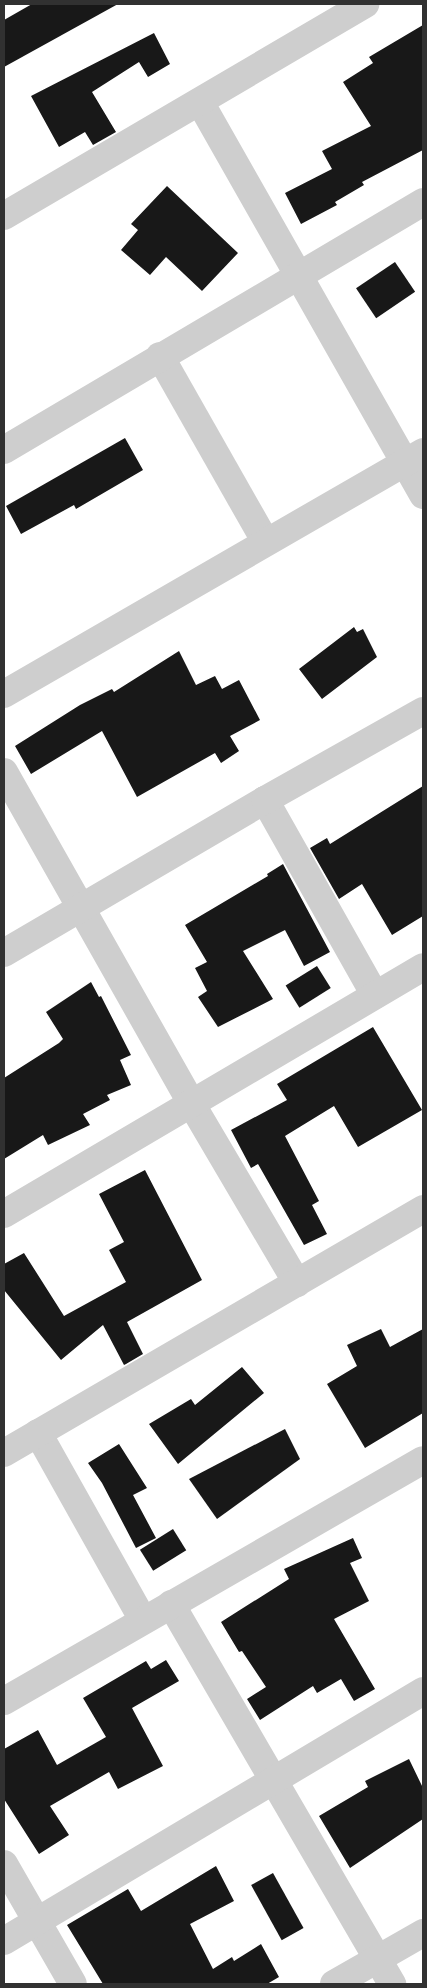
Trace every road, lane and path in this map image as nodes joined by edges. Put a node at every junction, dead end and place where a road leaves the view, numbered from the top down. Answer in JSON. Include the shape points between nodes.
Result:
{"nodes":[{"id":1,"x":365,"y":4,"type":"edge"},
{"id":2,"x":335,"y":11,"type":"edge"},
{"id":3,"x":200,"y":102,"type":"junction"},
{"id":4,"x":423,"y":202,"type":"edge"},
{"id":5,"x":4,"y":216,"type":"edge"},
{"id":6,"x":299,"y":274,"type":"junction"},
{"id":7,"x":160,"y":356,"type":"junction"},
{"id":8,"x":4,"y":450,"type":"edge"},
{"id":9,"x":414,"y":457,"type":"edge"},
{"id":10,"x":423,"y":495,"type":"edge"},
{"id":11,"x":265,"y":541,"type":"junction"},
{"id":12,"x":4,"y":694,"type":"edge"},
{"id":13,"x":423,"y":711,"type":"edge"},
{"id":14,"x":4,"y":772,"type":"edge"},
{"id":15,"x":265,"y":800,"type":"junction"},
{"id":16,"x":81,"y":907,"type":"junction"},
{"id":17,"x":4,"y":953,"type":"edge"},
{"id":18,"x":423,"y":967,"type":"edge"},
{"id":19,"x":375,"y":995,"type":"junction"},
{"id":20,"x":191,"y":1103,"type":"junction"},
{"id":21,"x":423,"y":1209,"type":"edge"},
{"id":22,"x":4,"y":1214,"type":"edge"},
{"id":23,"x":297,"y":1283,"type":"junction"},
{"id":24,"x":38,"y":1433,"type":"junction"},
{"id":25,"x":4,"y":1453,"type":"edge"},
{"id":26,"x":423,"y":1460,"type":"edge"},
{"id":27,"x":171,"y":1604,"type":"junction"},
{"id":28,"x":143,"y":1620,"type":"junction"},
{"id":29,"x":423,"y":1691,"type":"edge"},
{"id":30,"x":4,"y":1701,"type":"edge"},
{"id":31,"x":273,"y":1780,"type":"junction"},
{"id":32,"x":4,"y":1864,"type":"edge"},
{"id":33,"x":38,"y":1922,"type":"junction"},
{"id":34,"x":423,"y":1933,"type":"edge"},
{"id":35,"x":4,"y":1941,"type":"edge"},
{"id":36,"x":378,"y":1960,"type":"junction"},
{"id":37,"x":73,"y":1984,"type":"edge"},
{"id":38,"x":334,"y":1984,"type":"edge"},
{"id":39,"x":392,"y":1984,"type":"edge"}],
"edges":[{"from":1,"to":2,"type":"street"},
{"from":2,"to":3,"type":"street"},
{"from":3,"to":5,"type":"street"},
{"from":3,"to":6,"type":"street"},
{"from":4,"to":6,"type":"street"},
{"from":6,"to":7,"type":"street"},
{"from":6,"to":9,"type":"street"},
{"from":7,"to":8,"type":"street"},
{"from":7,"to":11,"type":"street"},
{"from":9,"to":10,"type":"street"},
{"from":9,"to":11,"type":"street"},
{"from":11,"to":12,"type":"street"},
{"from":13,"to":15,"type":"street"},
{"from":14,"to":16,"type":"street"},
{"from":15,"to":16,"type":"street"},
{"from":15,"to":19,"type":"street"},
{"from":16,"to":17,"type":"street"},
{"from":16,"to":20,"type":"street"},
{"from":18,"to":19,"type":"street"},
{"from":19,"to":20,"type":"street"},
{"from":20,"to":22,"type":"street"},
{"from":20,"to":23,"type":"street"},
{"from":21,"to":23,"type":"street"},
{"from":23,"to":24,"type":"street"},
{"from":24,"to":25,"type":"street"},
{"from":24,"to":28,"type":"street"},
{"from":26,"to":27,"type":"street"},
{"from":27,"to":28,"type":"street"},
{"from":27,"to":31,"type":"street"},
{"from":28,"to":30,"type":"street"},
{"from":29,"to":31,"type":"street"},
{"from":31,"to":33,"type":"street"},
{"from":31,"to":36,"type":"street"},
{"from":32,"to":33,"type":"street"},
{"from":33,"to":35,"type":"street"},
{"from":33,"to":37,"type":"street"},
{"from":34,"to":36,"type":"street"},
{"from":36,"to":38,"type":"street"},
{"from":36,"to":39,"type":"street"}]}
